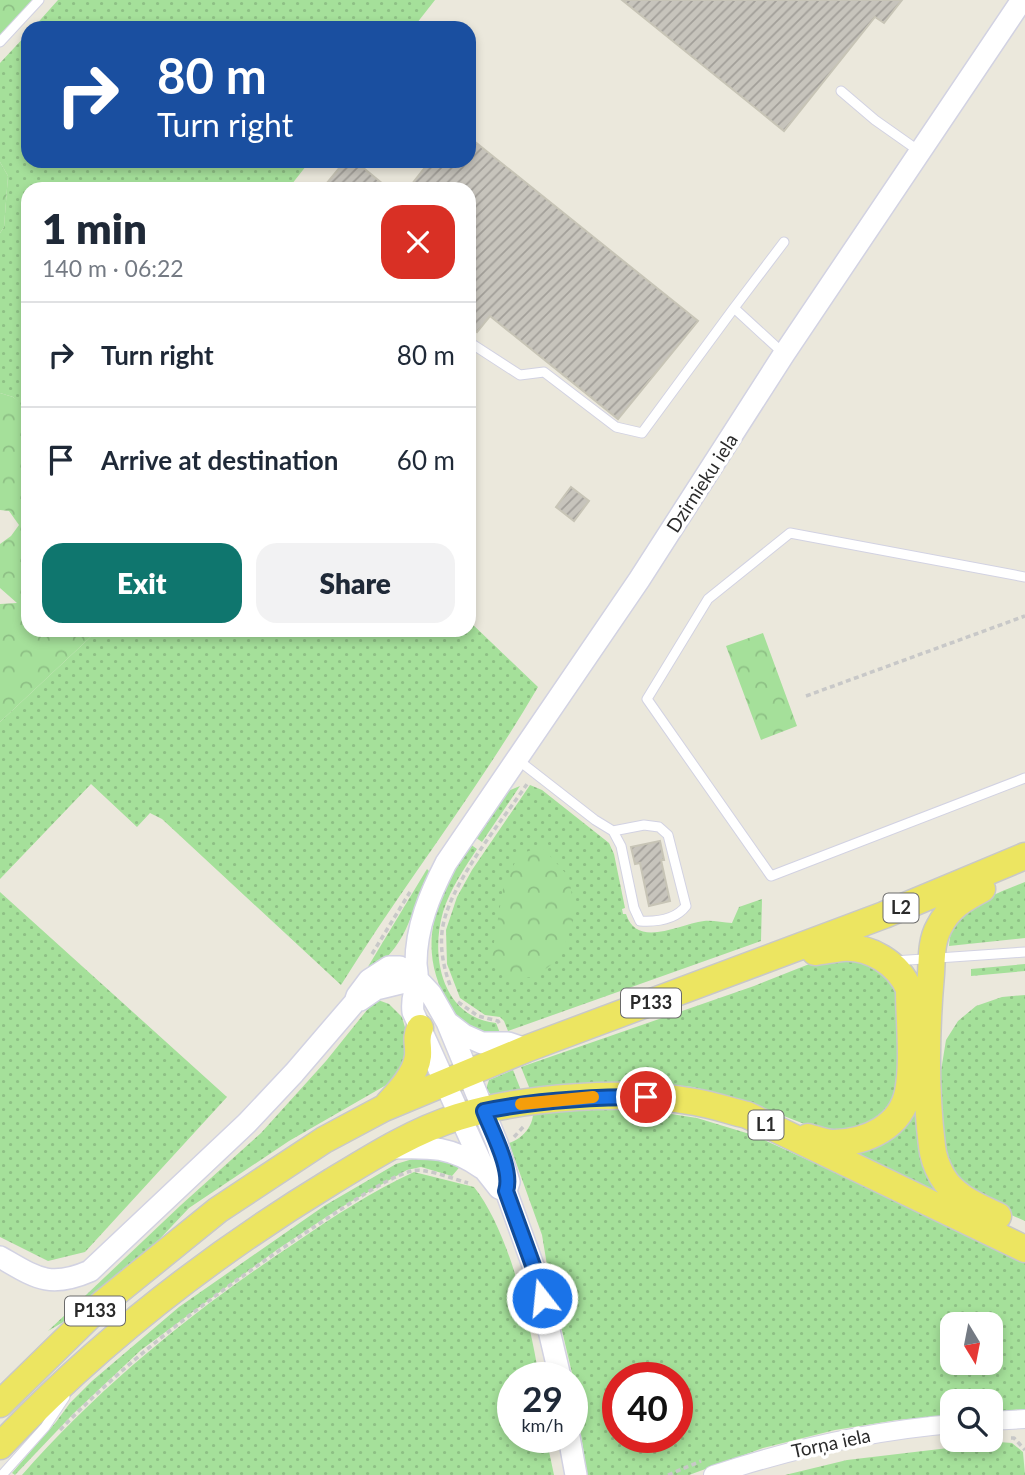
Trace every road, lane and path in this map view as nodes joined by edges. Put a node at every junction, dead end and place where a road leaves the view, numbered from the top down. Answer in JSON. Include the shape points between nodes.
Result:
{"nodes":[{"id":1,"x":39,"y":0,"type":"edge"},
{"id":2,"x":1022,"y":0,"type":"edge"},
{"id":3,"x":0,"y":42,"type":"edge"},
{"id":4,"x":841,"y":91,"type":"dead end"},
{"id":5,"x":920,"y":152,"type":"junction"},
{"id":6,"x":784,"y":242,"type":"dead end"},
{"id":7,"x":734,"y":308,"type":"junction"},
{"id":8,"x":476,"y":347,"type":"edge"},
{"id":9,"x":784,"y":354,"type":"junction"},
{"id":10,"x":1025,"y":577,"type":"edge"},
{"id":11,"x":1025,"y":616,"type":"edge"},
{"id":12,"x":806,"y":696,"type":"dead end"},
{"id":13,"x":517,"y":760,"type":"junction"},
{"id":14,"x":534,"y":774,"type":"junction"},
{"id":15,"x":1025,"y":778,"type":"edge"},
{"id":16,"x":612,"y":831,"type":"junction"},
{"id":17,"x":464,"y":836,"type":"junction"},
{"id":18,"x":483,"y":848,"type":"junction"},
{"id":19,"x":1025,"y":856,"type":"edge"},
{"id":20,"x":1025,"y":869,"type":"edge"},
{"id":21,"x":414,"y":887,"type":"dead end"},
{"id":22,"x":1025,"y":952,"type":"edge"},
{"id":23,"x":776,"y":956,"type":"junction"},
{"id":24,"x":370,"y":958,"type":"dead end"},
{"id":25,"x":920,"y":972,"type":"junction"},
{"id":26,"x":417,"y":979,"type":"junction"},
{"id":27,"x":452,"y":991,"type":"dead end"},
{"id":28,"x":458,"y":1002,"type":"dead end"},
{"id":29,"x":447,"y":1022,"type":"junction"},
{"id":30,"x":420,"y":1028,"type":"junction"},
{"id":31,"x":504,"y":1033,"type":"dead end"},
{"id":32,"x":526,"y":1049,"type":"junction"},
{"id":33,"x":457,"y":1077,"type":"junction"},
{"id":34,"x":384,"y":1108,"type":"junction"},
{"id":35,"x":472,"y":1114,"type":"junction"},
{"id":36,"x":529,"y":1117,"type":"dead end"},
{"id":37,"x":776,"y":1130,"type":"junction"},
{"id":38,"x":509,"y":1139,"type":"dead end"},
{"id":39,"x":390,"y":1148,"type":"junction"},
{"id":40,"x":480,"y":1177,"type":"junction"},
{"id":41,"x":506,"y":1191,"type":"junction"},
{"id":42,"x":1025,"y":1229,"type":"edge"},
{"id":43,"x":1025,"y":1249,"type":"edge"},
{"id":44,"x":0,"y":1257,"type":"edge"},
{"id":45,"x":556,"y":1362,"type":"edge"},
{"id":46,"x":86,"y":1363,"type":"junction"},
{"id":47,"x":28,"y":1376,"type":"junction"},
{"id":48,"x":0,"y":1395,"type":"edge"},
{"id":49,"x":0,"y":1405,"type":"edge"},
{"id":50,"x":1025,"y":1419,"type":"edge"},
{"id":51,"x":1003,"y":1421,"type":"edge"},
{"id":52,"x":940,"y":1425,"type":"edge"},
{"id":53,"x":51,"y":1439,"type":"dead end"},
{"id":54,"x":1003,"y":1439,"type":"edge"},
{"id":55,"x":0,"y":1446,"type":"edge"},
{"id":56,"x":1025,"y":1450,"type":"edge"},
{"id":57,"x":572,"y":1453,"type":"edge"},
{"id":58,"x":2,"y":1475,"type":"edge"},
{"id":59,"x":576,"y":1475,"type":"edge"},
{"id":60,"x":713,"y":1475,"type":"edge"}],
"edges":[{"from":1,"to":3,"type":"lane"},
{"from":2,"to":5,"type":"street","name":"Dzirnieku iela"},
{"from":4,"to":5,"type":"lane"},
{"from":5,"to":9,"type":"street","name":"Dzirnieku iela"},
{"from":6,"to":7,"type":"lane"},
{"from":7,"to":8,"type":"lane","via":[[642,433],[616,427],[544,372],[520,375]]},
{"from":7,"to":9,"type":"lane"},
{"from":9,"to":13,"type":"street","name":"Dzirnieku iela","via":[[683,514]]},
{"from":10,"to":15,"type":"lane","via":[[790,533],[708,599],[647,699],[771,876]]},
{"from":11,"to":12,"type":"path"},
{"from":13,"to":14,"type":"lane"},
{"from":13,"to":17,"type":"street","name":"Dzirnieku iela"},
{"from":14,"to":16,"type":"lane"},
{"from":14,"to":18,"type":"path"},
{"from":16,"to":16,"type":"lane","via":[[621,846],[640,921],[679,915],[686,905],[668,835],[659,827],[644,825]]},
{"from":17,"to":18,"type":"path"},
{"from":17,"to":26,"type":"street","name":"Dzirnieku iela","via":[[428,898]]},
{"from":18,"to":27,"type":"path","via":[[460,883],[445,919],[442,947]]},
{"from":19,"to":23,"type":"main road","number":"L2"},
{"from":20,"to":25,"type":"main road","via":[[958,901],[939,926]]},
{"from":21,"to":24,"type":"path"},
{"from":22,"to":25,"type":"lane"},
{"from":23,"to":25,"type":"main road","number":"P133","via":[[844,948],[889,961],[905,979]]},
{"from":23,"to":32,"type":"main road","number":"P133"},
{"from":25,"to":37,"type":"main road","via":[[908,1091],[892,1121],[871,1137],[832,1143]]},
{"from":25,"to":42,"type":"main road","via":[[928,1005],[929,1104],[936,1164],[952,1189],[968,1202]]},
{"from":26,"to":29,"type":"street","name":"Dzirnieku iela"},
{"from":26,"to":30,"type":"street","name":"Dzirnieku iela","via":[[411,997]]},
{"from":26,"to":44,"type":"street","via":[[376,989],[355,1002],[247,1122],[90,1271],[76,1277],[38,1279]]},
{"from":28,"to":31,"type":"path","via":[[478,1016],[498,1021]]},
{"from":29,"to":32,"type":"street","via":[[482,1043],[508,1043]]},
{"from":29,"to":33,"type":"street","name":"Dzirnieku iela"},
{"from":30,"to":33,"type":"street","name":"Dzirnieku iela"},
{"from":30,"to":34,"type":"main road","via":[[415,1068]]},
{"from":32,"to":33,"type":"main road","number":"P133"},
{"from":33,"to":34,"type":"main road","number":"P133"},
{"from":33,"to":35,"type":"street","name":"Dzirnieku iela"},
{"from":34,"to":47,"type":"main road","number":"P133","via":[[324,1140],[218,1210],[102,1304]]},
{"from":35,"to":37,"type":"main road","number":"L1","via":[[528,1102],[661,1097],[747,1115]]},
{"from":35,"to":39,"type":"main road","number":"P133"},
{"from":35,"to":40,"type":"street"},
{"from":35,"to":41,"type":"street","via":[[507,1173]]},
{"from":36,"to":38,"type":"path"},
{"from":37,"to":43,"type":"main road","number":"L1"},
{"from":39,"to":40,"type":"street","via":[[444,1149],[461,1155]]},
{"from":39,"to":46,"type":"main road","number":"P133","via":[[264,1223]]},
{"from":40,"to":41,"type":"street"},
{"from":40,"to":53,"type":"path","via":[[418,1170],[370,1192],[168,1331]]},
{"from":41,"to":45,"type":"street","via":[[535,1271]]},
{"from":46,"to":55,"type":"main road","number":"P133"},
{"from":46,"to":58,"type":"lane","via":[[45,1427]]},
{"from":47,"to":48,"type":"lane"},
{"from":47,"to":49,"type":"main road","number":"P133"},
{"from":50,"to":51,"type":"street"},
{"from":52,"to":60,"type":"street","name":"Torņa iela","via":[[852,1437],[776,1454]]},
{"from":54,"to":56,"type":"path","via":[[1013,1438]]},
{"from":57,"to":59,"type":"street"}]}
